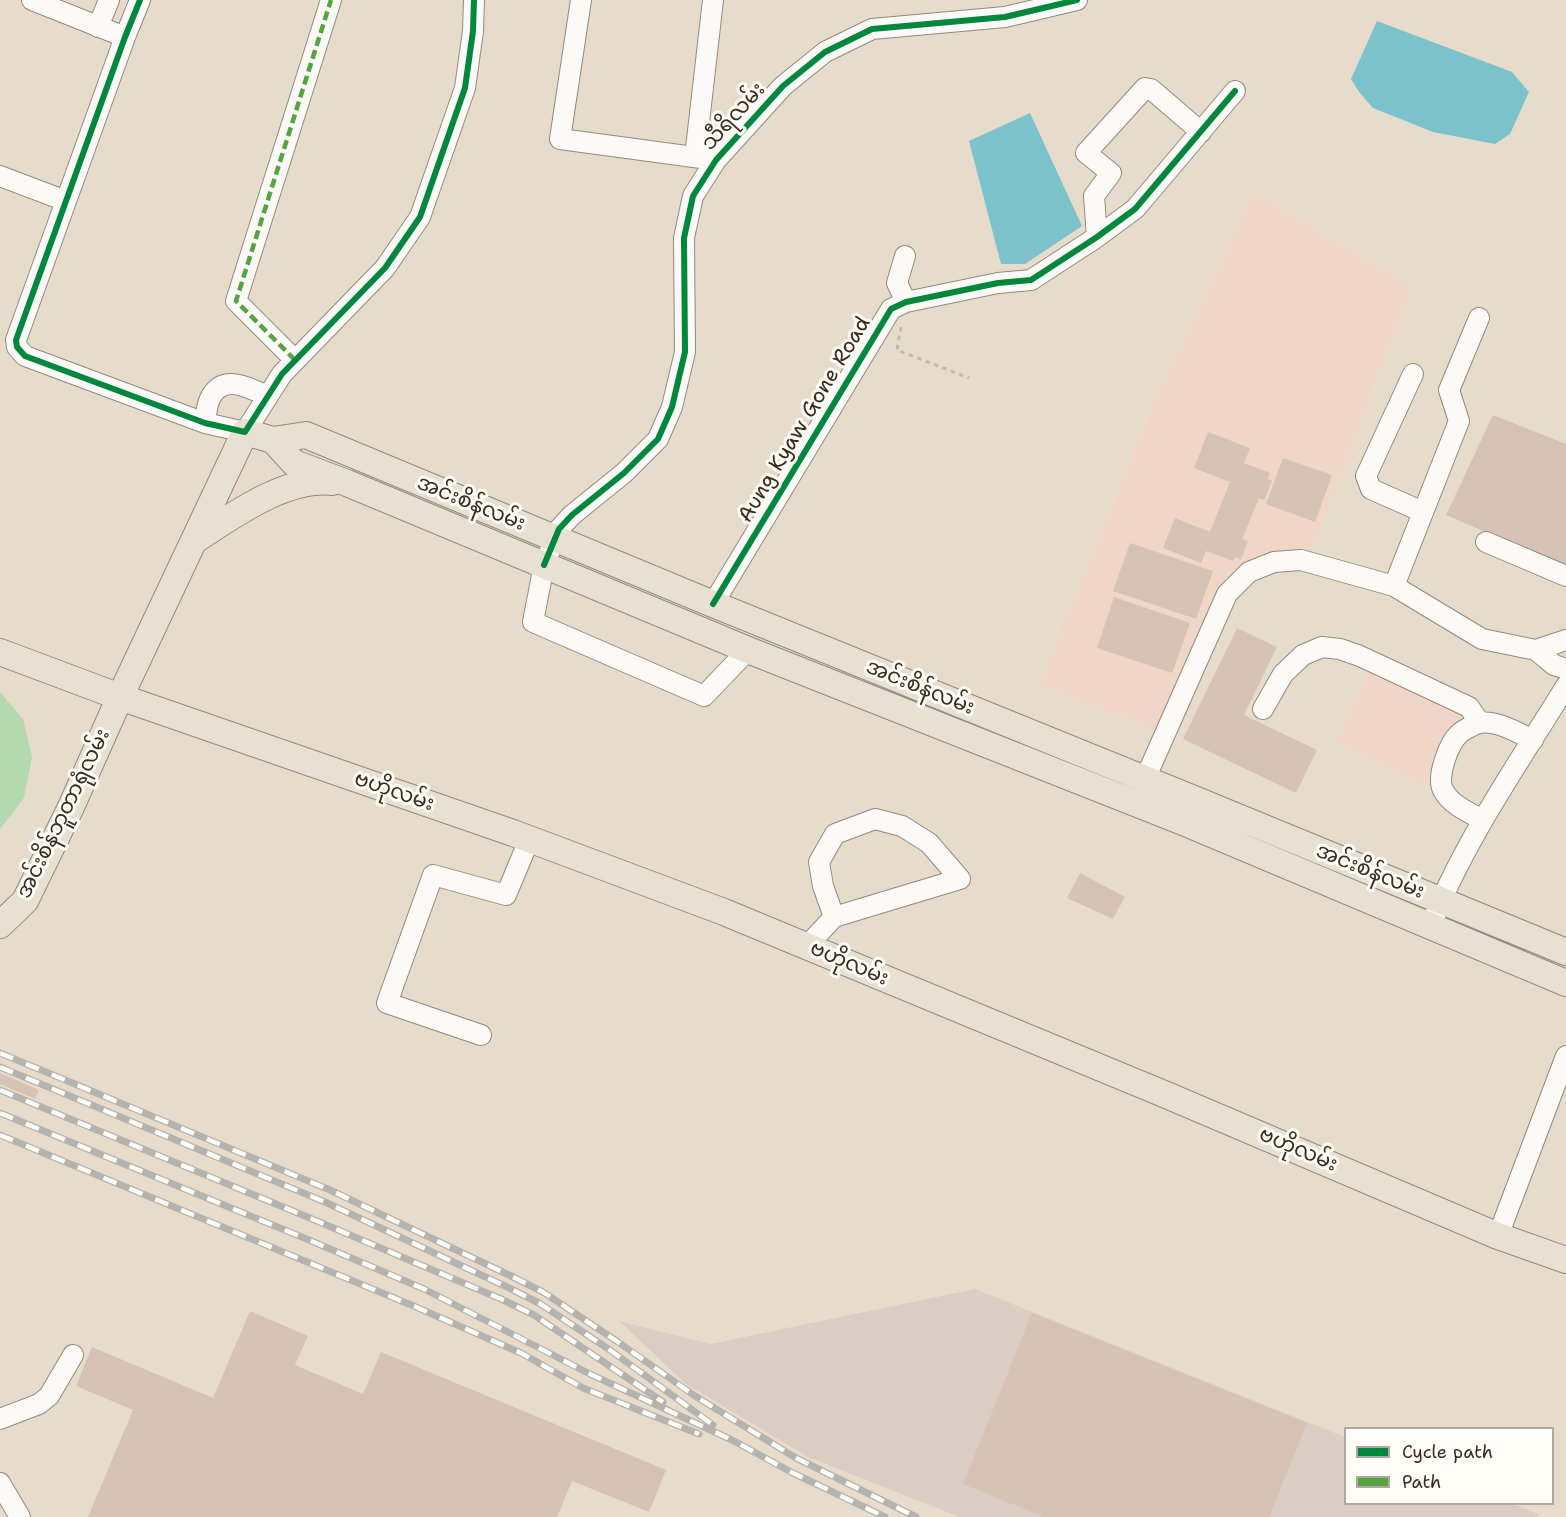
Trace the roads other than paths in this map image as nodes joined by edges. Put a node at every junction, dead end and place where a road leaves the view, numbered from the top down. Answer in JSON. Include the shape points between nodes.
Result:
{"nodes":[{"id":1,"x":32,"y":0,"type":"edge"},
{"id":2,"x":109,"y":0,"type":"edge"},
{"id":3,"x":140,"y":0,"type":"edge"},
{"id":4,"x":330,"y":0,"type":"edge"},
{"id":5,"x":474,"y":0,"type":"edge"},
{"id":6,"x":581,"y":0,"type":"edge"},
{"id":7,"x":713,"y":0,"type":"edge"},
{"id":8,"x":1077,"y":0,"type":"edge"},
{"id":9,"x":98,"y":27,"type":"junction"},
{"id":10,"x":125,"y":37,"type":"junction"},
{"id":11,"x":1235,"y":91,"type":"dead end"},
{"id":12,"x":1201,"y":132,"type":"junction"},
{"id":13,"x":695,"y":157,"type":"junction"},
{"id":14,"x":716,"y":160,"type":"junction"},
{"id":15,"x":0,"y":176,"type":"edge"},
{"id":16,"x":66,"y":201,"type":"junction"},
{"id":17,"x":1097,"y":237,"type":"junction"},
{"id":18,"x":905,"y":256,"type":"dead end"},
{"id":19,"x":906,"y":302,"type":"junction"},
{"id":20,"x":1479,"y":318,"type":"dead end"},
{"id":21,"x":295,"y":360,"type":"junction"},
{"id":22,"x":1413,"y":374,"type":"dead end"},
{"id":23,"x":267,"y":396,"type":"junction"},
{"id":24,"x":205,"y":423,"type":"junction"},
{"id":25,"x":245,"y":432,"type":"junction"},
{"id":26,"x":273,"y":440,"type":"junction"},
{"id":27,"x":347,"y":483,"type":"junction"},
{"id":28,"x":1423,"y":512,"type":"junction"},
{"id":29,"x":556,"y":539,"type":"junction"},
{"id":30,"x":195,"y":540,"type":"junction"},
{"id":31,"x":1485,"y":542,"type":"dead end"},
{"id":32,"x":544,"y":565,"type":"junction"},
{"id":33,"x":1566,"y":576,"type":"edge"},
{"id":34,"x":1394,"y":586,"type":"junction"},
{"id":35,"x":713,"y":604,"type":"junction"},
{"id":36,"x":1566,"y":640,"type":"edge"},
{"id":37,"x":748,"y":650,"type":"junction"},
{"id":38,"x":1536,"y":650,"type":"junction"},
{"id":39,"x":0,"y":652,"type":"edge"},
{"id":40,"x":859,"y":663,"type":"junction"},
{"id":41,"x":1566,"y":669,"type":"edge"},
{"id":42,"x":1566,"y":686,"type":"edge"},
{"id":43,"x":849,"y":691,"type":"junction"},
{"id":44,"x":120,"y":697,"type":"junction"},
{"id":45,"x":1263,"y":709,"type":"dead end"},
{"id":46,"x":1480,"y":723,"type":"junction"},
{"id":47,"x":1045,"y":739,"type":"junction"},
{"id":48,"x":1533,"y":740,"type":"junction"},
{"id":49,"x":1034,"y":763,"type":"junction"},
{"id":50,"x":1145,"y":779,"type":"junction"},
{"id":51,"x":1194,"y":799,"type":"junction"},
{"id":52,"x":1483,"y":820,"type":"junction"},
{"id":53,"x":1183,"y":822,"type":"junction"},
{"id":54,"x":529,"y":840,"type":"junction"},
{"id":55,"x":1440,"y":900,"type":"junction"},
{"id":56,"x":834,"y":916,"type":"junction"},
{"id":57,"x":0,"y":924,"type":"edge"},
{"id":58,"x":1430,"y":927,"type":"junction"},
{"id":59,"x":807,"y":946,"type":"junction"},
{"id":60,"x":1566,"y":951,"type":"edge"},
{"id":61,"x":1566,"y":983,"type":"edge"},
{"id":62,"x":481,"y":1035,"type":"dead end"},
{"id":63,"x":1566,"y":1056,"type":"edge"},
{"id":64,"x":1498,"y":1236,"type":"junction"},
{"id":65,"x":1566,"y":1260,"type":"edge"},
{"id":66,"x":73,"y":1355,"type":"dead end"},
{"id":67,"x":0,"y":1419,"type":"edge"},
{"id":68,"x":0,"y":1484,"type":"edge"},
{"id":69,"x":20,"y":1517,"type":"edge"}],
"edges":[{"from":1,"to":9,"type":"street"},
{"from":2,"to":9,"type":"street"},
{"from":3,"to":10,"type":"street"},
{"from":4,"to":21,"type":"street","via":[[236,301]]},
{"from":5,"to":21,"type":"street","via":[[465,88],[420,217],[385,268]]},
{"from":6,"to":13,"type":"street","via":[[561,139]]},
{"from":7,"to":13,"type":"street"},
{"from":8,"to":14,"type":"street","name":"သီရိလမ်း","via":[[1005,16],[872,29],[825,52],[783,86]]},
{"from":9,"to":10,"type":"street"},
{"from":10,"to":16,"type":"street"},
{"from":11,"to":12,"type":"street","name":"Aung Kyaw Gone Road"},
{"from":12,"to":17,"type":"street","name":"Aung Kyaw Gone Road","via":[[1136,209]]},
{"from":12,"to":17,"type":"street","via":[[1151,89],[1144,88],[1086,153],[1111,173],[1094,196]]},
{"from":13,"to":14,"type":"street"},
{"from":14,"to":29,"type":"street","name":"သီရိလမ်း","via":[[693,196],[684,238],[685,352],[672,407],[658,439],[624,473],[572,514]]},
{"from":15,"to":16,"type":"street"},
{"from":16,"to":24,"type":"street","via":[[16,340],[17,347],[25,356]]},
{"from":17,"to":19,"type":"street","name":"Aung Kyaw Gone Road","via":[[1031,280]]},
{"from":18,"to":19,"type":"street","via":[[897,283]]},
{"from":19,"to":35,"type":"street","name":"Aung Kyaw Gone Road","via":[[891,309]]},
{"from":20,"to":28,"type":"street","via":[[1449,390],[1459,421]]},
{"from":21,"to":23,"type":"street"},
{"from":22,"to":28,"type":"street","via":[[1366,476],[1371,489]]},
{"from":23,"to":24,"type":"street","via":[[236,384],[220,386],[211,396]]},
{"from":23,"to":25,"type":"street"},
{"from":24,"to":25,"type":"street"},
{"from":25,"to":26,"type":"main road","name":"အင်းစိန်လမ်း"},
{"from":25,"to":30,"type":"main road"},
{"from":26,"to":27,"type":"main road","name":"အင်းစိန်လမ်း","via":[[294,463]]},
{"from":26,"to":29,"type":"main road","name":"အင်းစိန်လမ်း","via":[[306,435]]},
{"from":27,"to":30,"type":"main road","name":"အင်းစိန်လမ်း","via":[[321,480],[290,487],[246,508]]},
{"from":27,"to":32,"type":"main road","name":"အင်းစိန်လမ်း"},
{"from":28,"to":34,"type":"street"},
{"from":29,"to":32,"type":"street","name":"သီရိလမ်း"},
{"from":29,"to":35,"type":"main road","name":"အင်းစိန်လမ်း"},
{"from":30,"to":44,"type":"main road"},
{"from":31,"to":33,"type":"street"},
{"from":32,"to":37,"type":"main road","name":"အင်းစိန်လမ်း"},
{"from":32,"to":37,"type":"street","name":"သီရိလမ်း","via":[[533,622],[704,696]]},
{"from":34,"to":38,"type":"street","via":[[1482,639]]},
{"from":34,"to":50,"type":"street","via":[[1301,560],[1274,562],[1249,572],[1227,594]]},
{"from":35,"to":40,"type":"main road","name":"အင်းစိန်လမ်း"},
{"from":36,"to":38,"type":"street"},
{"from":37,"to":43,"type":"main road","name":"အင်းစိန်လမ်း"},
{"from":38,"to":41,"type":"street","via":[[1554,665]]},
{"from":39,"to":44,"type":"main road"},
{"from":40,"to":43,"type":"main road"},
{"from":40,"to":47,"type":"main road","name":"အင်းစိန်လမ်း"},
{"from":42,"to":48,"type":"street"},
{"from":43,"to":49,"type":"main road","name":"အင်းစိန်လမ်း"},
{"from":44,"to":54,"type":"main road","name":"ဗဟိုလမ်း"},
{"from":44,"to":57,"type":"main road","name":"အင်းစိန်ဘူတာရုံလမ်း","via":[[25,901]]},
{"from":45,"to":46,"type":"street","via":[[1283,674],[1303,655],[1322,647],[1360,656],[1469,707]]},
{"from":46,"to":48,"type":"street","via":[[1497,724]]},
{"from":46,"to":52,"type":"street","via":[[1459,734],[1440,773],[1442,788],[1453,803]]},
{"from":47,"to":49,"type":"main road"},
{"from":47,"to":50,"type":"main road","name":"အင်းစိန်လမ်း"},
{"from":48,"to":52,"type":"street"},
{"from":49,"to":53,"type":"main road","name":"အင်းစိန်လမ်း"},
{"from":50,"to":51,"type":"main road","name":"အင်းစိန်လမ်း"},
{"from":51,"to":53,"type":"main road"},
{"from":51,"to":55,"type":"main road","name":"အင်းစိန်လမ်း"},
{"from":52,"to":55,"type":"street"},
{"from":53,"to":58,"type":"main road","name":"အင်းစိန်လမ်း"},
{"from":54,"to":59,"type":"main road","name":"ဗဟိုလမ်း"},
{"from":54,"to":62,"type":"street","via":[[506,895],[433,875],[387,1003]]},
{"from":55,"to":58,"type":"street"},
{"from":55,"to":60,"type":"main road","name":"အင်းစိန်လမ်း"},
{"from":56,"to":56,"type":"street","via":[[819,862],[835,834],[875,819],[902,826],[929,843],[960,879]]},
{"from":56,"to":59,"type":"street"},
{"from":58,"to":61,"type":"main road","name":"အင်းစိန်လမ်း"},
{"from":59,"to":64,"type":"main road","name":"ဗဟိုလမ်း"},
{"from":63,"to":64,"type":"street"},
{"from":64,"to":65,"type":"main road","name":"ဗဟိုလမ်း"},
{"from":66,"to":67,"type":"street","via":[[49,1396]]},
{"from":68,"to":69,"type":"street"}]}
